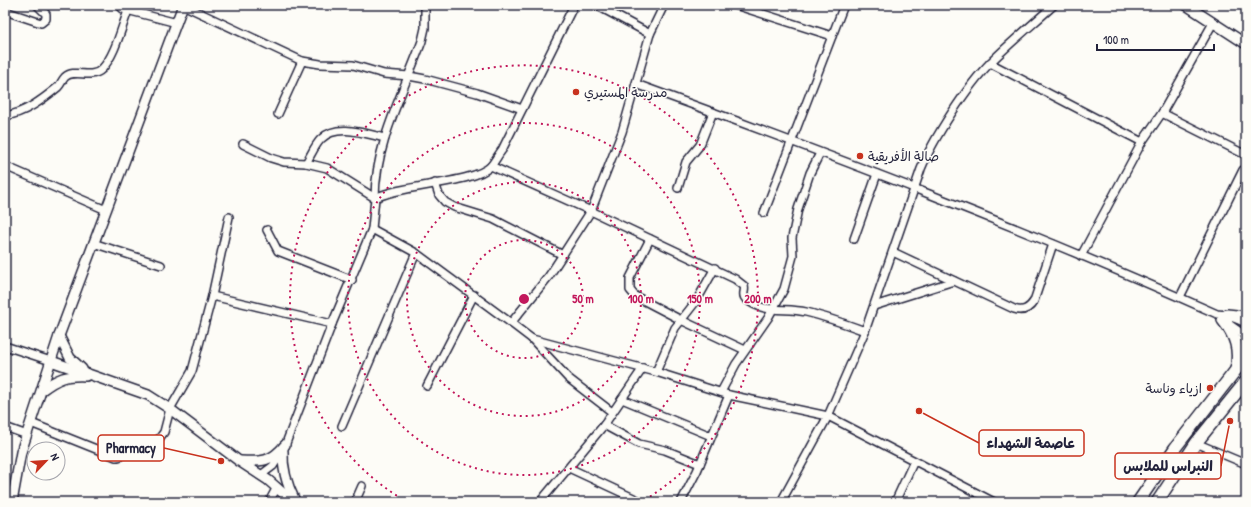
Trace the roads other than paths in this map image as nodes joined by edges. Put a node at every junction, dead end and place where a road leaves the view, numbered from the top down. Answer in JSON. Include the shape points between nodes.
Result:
{"nodes":[{"id":1,"x":37,"y":5,"type":"edge"},
{"id":2,"x":119,"y":5,"type":"edge"},
{"id":3,"x":183,"y":5,"type":"edge"},
{"id":4,"x":425,"y":5,"type":"edge"},
{"id":5,"x":574,"y":5,"type":"edge"},
{"id":6,"x":596,"y":5,"type":"edge"},
{"id":7,"x":664,"y":5,"type":"edge"},
{"id":8,"x":735,"y":5,"type":"edge"},
{"id":9,"x":844,"y":5,"type":"edge"},
{"id":10,"x":1054,"y":5,"type":"edge"},
{"id":11,"x":1186,"y":5,"type":"edge"},
{"id":12,"x":5,"y":11,"type":"edge"},
{"id":13,"x":128,"y":11,"type":"junction"},
{"id":14,"x":177,"y":23,"type":"junction"},
{"id":15,"x":1213,"y":23,"type":"junction"},
{"id":16,"x":650,"y":34,"type":"junction"},
{"id":17,"x":832,"y":36,"type":"junction"},
{"id":18,"x":1246,"y":44,"type":"edge"},
{"id":19,"x":302,"y":61,"type":"junction"},
{"id":20,"x":990,"y":63,"type":"junction"},
{"id":21,"x":408,"y":76,"type":"junction"},
{"id":22,"x":636,"y":84,"type":"junction"},
{"id":23,"x":522,"y":109,"type":"junction"},
{"id":24,"x":713,"y":112,"type":"junction"},
{"id":25,"x":1162,"y":113,"type":"junction"},
{"id":26,"x":278,"y":114,"type":"dead end"},
{"id":27,"x":5,"y":116,"type":"edge"},
{"id":28,"x":385,"y":138,"type":"junction"},
{"id":29,"x":790,"y":142,"type":"junction"},
{"id":30,"x":1142,"y":142,"type":"junction"},
{"id":31,"x":243,"y":144,"type":"dead end"},
{"id":32,"x":820,"y":152,"type":"junction"},
{"id":33,"x":1246,"y":155,"type":"edge"},
{"id":34,"x":306,"y":163,"type":"junction"},
{"id":35,"x":5,"y":166,"type":"edge"},
{"id":36,"x":491,"y":166,"type":"junction"},
{"id":37,"x":1243,"y":170,"type":"dead end"},
{"id":38,"x":877,"y":174,"type":"junction"},
{"id":39,"x":435,"y":182,"type":"junction"},
{"id":40,"x":678,"y":188,"type":"dead end"},
{"id":41,"x":915,"y":189,"type":"junction"},
{"id":42,"x":375,"y":198,"type":"junction"},
{"id":43,"x":106,"y":210,"type":"junction"},
{"id":44,"x":591,"y":211,"type":"junction"},
{"id":45,"x":764,"y":213,"type":"dead end"},
{"id":46,"x":229,"y":217,"type":"dead end"},
{"id":47,"x":372,"y":229,"type":"junction"},
{"id":48,"x":267,"y":230,"type":"dead end"},
{"id":49,"x":650,"y":239,"type":"junction"},
{"id":50,"x":854,"y":239,"type":"dead end"},
{"id":51,"x":93,"y":243,"type":"junction"},
{"id":52,"x":1053,"y":244,"type":"junction"},
{"id":53,"x":892,"y":252,"type":"junction"},
{"id":54,"x":416,"y":253,"type":"junction"},
{"id":55,"x":563,"y":255,"type":"junction"},
{"id":56,"x":1081,"y":256,"type":"junction"},
{"id":57,"x":161,"y":265,"type":"dead end"},
{"id":58,"x":715,"y":268,"type":"junction"},
{"id":59,"x":352,"y":280,"type":"junction"},
{"id":60,"x":954,"y":281,"type":"junction"},
{"id":61,"x":474,"y":295,"type":"junction"},
{"id":62,"x":212,"y":296,"type":"junction"},
{"id":63,"x":1180,"y":297,"type":"junction"},
{"id":64,"x":874,"y":306,"type":"junction"},
{"id":65,"x":773,"y":310,"type":"junction"},
{"id":66,"x":1222,"y":316,"type":"junction"},
{"id":67,"x":1246,"y":317,"type":"edge"},
{"id":68,"x":681,"y":320,"type":"junction"},
{"id":69,"x":511,"y":323,"type":"junction"},
{"id":70,"x":1246,"y":323,"type":"edge"},
{"id":71,"x":332,"y":324,"type":"junction"},
{"id":72,"x":865,"y":331,"type":"junction"},
{"id":73,"x":59,"y":336,"type":"junction"},
{"id":74,"x":1246,"y":336,"type":"edge"},
{"id":75,"x":532,"y":339,"type":"junction"},
{"id":76,"x":5,"y":346,"type":"edge"},
{"id":77,"x":745,"y":350,"type":"junction"},
{"id":78,"x":1246,"y":357,"type":"edge"},
{"id":79,"x":51,"y":361,"type":"junction"},
{"id":80,"x":643,"y":368,"type":"junction"},
{"id":81,"x":1236,"y":370,"type":"junction"},
{"id":82,"x":656,"y":372,"type":"junction"},
{"id":83,"x":92,"y":375,"type":"junction"},
{"id":84,"x":1246,"y":381,"type":"edge"},
{"id":85,"x":427,"y":386,"type":"dead end"},
{"id":86,"x":42,"y":390,"type":"junction"},
{"id":87,"x":721,"y":392,"type":"junction"},
{"id":88,"x":729,"y":394,"type":"junction"},
{"id":89,"x":622,"y":399,"type":"junction"},
{"id":90,"x":170,"y":409,"type":"junction"},
{"id":91,"x":612,"y":412,"type":"junction"},
{"id":92,"x":828,"y":416,"type":"junction"},
{"id":93,"x":31,"y":423,"type":"junction"},
{"id":94,"x":604,"y":424,"type":"junction"},
{"id":95,"x":342,"y":426,"type":"dead end"},
{"id":96,"x":5,"y":427,"type":"edge"},
{"id":97,"x":27,"y":436,"type":"junction"},
{"id":98,"x":711,"y":436,"type":"junction"},
{"id":99,"x":1196,"y":443,"type":"junction"},
{"id":100,"x":284,"y":448,"type":"junction"},
{"id":101,"x":239,"y":461,"type":"junction"},
{"id":102,"x":914,"y":461,"type":"junction"},
{"id":103,"x":700,"y":464,"type":"junction"},
{"id":104,"x":1246,"y":464,"type":"edge"},
{"id":105,"x":569,"y":468,"type":"junction"},
{"id":106,"x":261,"y":475,"type":"junction"},
{"id":107,"x":362,"y":486,"type":"dead end"},
{"id":108,"x":277,"y":487,"type":"junction"},
{"id":109,"x":12,"y":502,"type":"edge"},
{"id":110,"x":268,"y":502,"type":"edge"},
{"id":111,"x":294,"y":502,"type":"edge"},
{"id":112,"x":355,"y":502,"type":"edge"},
{"id":113,"x":540,"y":502,"type":"edge"},
{"id":114,"x":642,"y":502,"type":"edge"},
{"id":115,"x":681,"y":502,"type":"edge"},
{"id":116,"x":781,"y":502,"type":"edge"},
{"id":117,"x":895,"y":502,"type":"edge"},
{"id":118,"x":994,"y":502,"type":"edge"},
{"id":119,"x":1138,"y":502,"type":"edge"},
{"id":120,"x":1157,"y":502,"type":"edge"}],
"edges":[{"from":1,"to":12,"type":"street","via":[[46,14],[46,19],[41,23]]},
{"from":2,"to":13,"type":"street"},
{"from":3,"to":14,"type":"street"},
{"from":3,"to":19,"type":"street"},
{"from":4,"to":21,"type":"street","via":[[425,28]]},
{"from":5,"to":23,"type":"street"},
{"from":6,"to":16,"type":"street"},
{"from":7,"to":16,"type":"street"},
{"from":8,"to":17,"type":"street"},
{"from":9,"to":17,"type":"street"},
{"from":10,"to":20,"type":"street"},
{"from":11,"to":15,"type":"street"},
{"from":13,"to":14,"type":"street"},
{"from":13,"to":27,"type":"street","via":[[111,54],[98,72],[93,75],[73,74],[65,77],[59,86],[24,111]]},
{"from":14,"to":43,"type":"street"},
{"from":15,"to":18,"type":"street"},
{"from":15,"to":25,"type":"street"},
{"from":16,"to":22,"type":"street"},
{"from":17,"to":29,"type":"street"},
{"from":19,"to":21,"type":"street","via":[[353,65],[384,74]]},
{"from":19,"to":26,"type":"street"},
{"from":20,"to":30,"type":"street"},
{"from":20,"to":41,"type":"street","via":[[972,84],[931,147]]},
{"from":21,"to":23,"type":"street","via":[[477,93]]},
{"from":21,"to":28,"type":"street"},
{"from":22,"to":24,"type":"street"},
{"from":22,"to":44,"type":"street","via":[[622,132]]},
{"from":23,"to":36,"type":"street","via":[[502,150]]},
{"from":24,"to":29,"type":"street"},
{"from":24,"to":40,"type":"street","via":[[700,145],[686,162]]},
{"from":25,"to":30,"type":"street"},
{"from":25,"to":33,"type":"street"},
{"from":28,"to":34,"type":"street","via":[[338,130],[322,138]]},
{"from":28,"to":42,"type":"street"},
{"from":29,"to":32,"type":"street"},
{"from":29,"to":45,"type":"street"},
{"from":30,"to":56,"type":"street"},
{"from":31,"to":34,"type":"street","via":[[284,162]]},
{"from":32,"to":38,"type":"street"},
{"from":32,"to":65,"type":"street","via":[[798,209],[792,238],[793,256],[784,289]]},
{"from":34,"to":42,"type":"street","via":[[327,168]]},
{"from":35,"to":43,"type":"street"},
{"from":36,"to":39,"type":"street","via":[[468,177]]},
{"from":36,"to":44,"type":"street"},
{"from":37,"to":63,"type":"street"},
{"from":38,"to":41,"type":"street"},
{"from":38,"to":50,"type":"street"},
{"from":39,"to":42,"type":"street"},
{"from":39,"to":55,"type":"street","via":[[439,195],[445,202],[493,219]]},
{"from":41,"to":52,"type":"street"},
{"from":41,"to":53,"type":"street"},
{"from":42,"to":47,"type":"street"},
{"from":43,"to":51,"type":"street"},
{"from":44,"to":49,"type":"street"},
{"from":44,"to":55,"type":"street"},
{"from":46,"to":62,"type":"street"},
{"from":47,"to":54,"type":"street"},
{"from":47,"to":59,"type":"street"},
{"from":48,"to":59,"type":"street","via":[[278,251]]},
{"from":49,"to":58,"type":"street"},
{"from":49,"to":68,"type":"street","via":[[630,278],[630,290],[635,296]]},
{"from":51,"to":57,"type":"street"},
{"from":51,"to":73,"type":"street"},
{"from":52,"to":56,"type":"street"},
{"from":52,"to":60,"type":"street","via":[[1034,301],[1023,310],[1014,309]]},
{"from":53,"to":60,"type":"street"},
{"from":53,"to":64,"type":"street"},
{"from":54,"to":61,"type":"street"},
{"from":54,"to":95,"type":"street"},
{"from":55,"to":69,"type":"street"},
{"from":56,"to":63,"type":"street"},
{"from":58,"to":65,"type":"street","via":[[744,286],[744,298]]},
{"from":58,"to":68,"type":"street","via":[[697,300]]},
{"from":59,"to":71,"type":"street"},
{"from":60,"to":64,"type":"street"},
{"from":61,"to":69,"type":"street"},
{"from":61,"to":85,"type":"street"},
{"from":62,"to":71,"type":"street"},
{"from":62,"to":90,"type":"street","via":[[192,371]]},
{"from":63,"to":66,"type":"street"},
{"from":64,"to":72,"type":"street"},
{"from":65,"to":72,"type":"street","via":[[804,311]]},
{"from":65,"to":77,"type":"street"},
{"from":66,"to":67,"type":"main road"},
{"from":66,"to":70,"type":"street"},
{"from":66,"to":74,"type":"street"},
{"from":66,"to":81,"type":"main road","via":[[1238,347]]},
{"from":68,"to":77,"type":"street"},
{"from":68,"to":82,"type":"street"},
{"from":69,"to":75,"type":"street"},
{"from":71,"to":100,"type":"street"},
{"from":72,"to":92,"type":"street"},
{"from":73,"to":79,"type":"street"},
{"from":73,"to":83,"type":"street","via":[[70,358]]},
{"from":75,"to":80,"type":"street"},
{"from":75,"to":91,"type":"street","via":[[568,378]]},
{"from":76,"to":79,"type":"street"},
{"from":77,"to":87,"type":"street"},
{"from":78,"to":81,"type":"main road"},
{"from":79,"to":83,"type":"street"},
{"from":79,"to":86,"type":"street"},
{"from":80,"to":82,"type":"street"},
{"from":80,"to":89,"type":"street"},
{"from":81,"to":119,"type":"main road","via":[[1175,448]]},
{"from":82,"to":87,"type":"street"},
{"from":83,"to":86,"type":"street","via":[[64,377],[53,381]]},
{"from":83,"to":90,"type":"street","via":[[148,395]]},
{"from":84,"to":99,"type":"main road"},
{"from":86,"to":93,"type":"street"},
{"from":87,"to":88,"type":"street"},
{"from":88,"to":92,"type":"street"},
{"from":88,"to":98,"type":"street"},
{"from":89,"to":91,"type":"street"},
{"from":89,"to":98,"type":"street"},
{"from":90,"to":93,"type":"street","via":[[164,432],[156,443],[135,442],[120,457],[93,449]]},
{"from":90,"to":101,"type":"street"},
{"from":91,"to":94,"type":"street"},
{"from":92,"to":102,"type":"street"},
{"from":92,"to":116,"type":"street"},
{"from":93,"to":97,"type":"street"},
{"from":94,"to":103,"type":"street","via":[[639,444],[665,450]]},
{"from":94,"to":105,"type":"street"},
{"from":96,"to":97,"type":"street"},
{"from":97,"to":109,"type":"street"},
{"from":98,"to":103,"type":"street"},
{"from":99,"to":104,"type":"street"},
{"from":99,"to":120,"type":"main road"},
{"from":100,"to":101,"type":"street","via":[[267,460]]},
{"from":100,"to":106,"type":"street","via":[[273,466]]},
{"from":100,"to":111,"type":"street","via":[[282,462]]},
{"from":101,"to":106,"type":"street"},
{"from":102,"to":117,"type":"street"},
{"from":102,"to":118,"type":"street"},
{"from":103,"to":115,"type":"street"},
{"from":105,"to":113,"type":"street"},
{"from":105,"to":114,"type":"street"},
{"from":106,"to":108,"type":"street"},
{"from":107,"to":112,"type":"street"},
{"from":108,"to":110,"type":"street"},
{"from":108,"to":111,"type":"street"}]}
